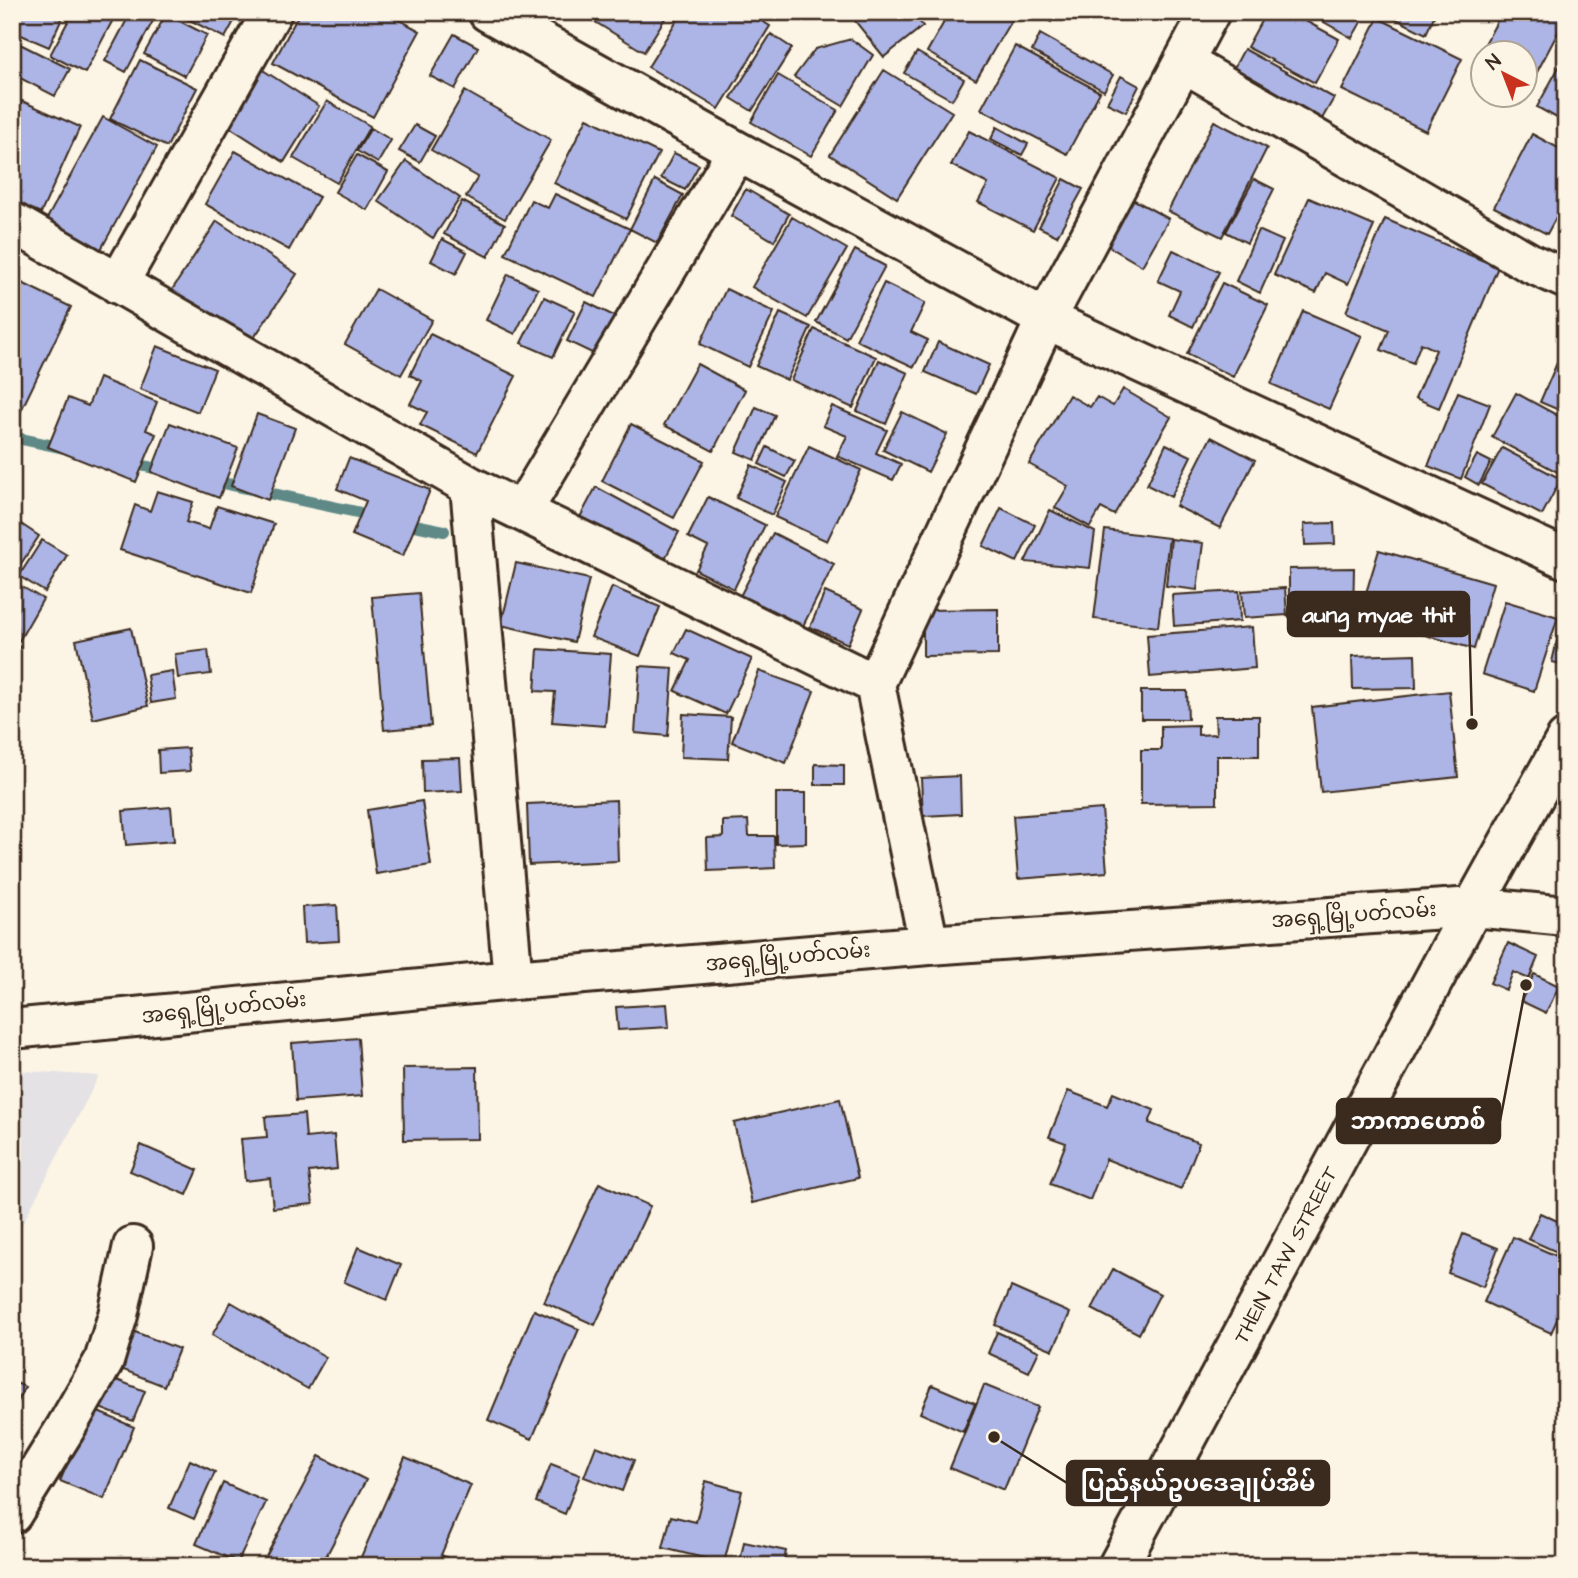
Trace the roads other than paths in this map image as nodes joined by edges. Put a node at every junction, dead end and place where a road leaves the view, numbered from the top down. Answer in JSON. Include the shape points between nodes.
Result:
{"nodes":[{"id":1,"x":272,"y":12,"type":"edge"},
{"id":2,"x":488,"y":12,"type":"edge"},
{"id":3,"x":1210,"y":12,"type":"edge"},
{"id":4,"x":1183,"y":62,"type":"junction"},
{"id":5,"x":737,"y":151,"type":"junction"},
{"id":6,"x":12,"y":222,"type":"edge"},
{"id":7,"x":1566,"y":279,"type":"edge"},
{"id":8,"x":118,"y":284,"type":"junction"},
{"id":9,"x":1046,"y":318,"type":"junction"},
{"id":10,"x":470,"y":486,"type":"junction"},
{"id":11,"x":523,"y":510,"type":"junction"},
{"id":12,"x":1566,"y":559,"type":"edge"},
{"id":13,"x":875,"y":684,"type":"junction"},
{"id":14,"x":1566,"y":739,"type":"edge"},
{"id":15,"x":1473,"y":907,"type":"junction"},
{"id":16,"x":1566,"y":916,"type":"edge"},
{"id":17,"x":929,"y":945,"type":"junction"},
{"id":18,"x":513,"y":980,"type":"junction"},
{"id":19,"x":12,"y":1028,"type":"edge"},
{"id":20,"x":133,"y":1246,"type":"dead end"},
{"id":21,"x":12,"y":1514,"type":"edge"},
{"id":22,"x":1118,"y":1566,"type":"edge"}],
"edges":[{"from":1,"to":8,"type":"street"},
{"from":2,"to":5,"type":"street"},
{"from":3,"to":4,"type":"street"},
{"from":4,"to":7,"type":"street","via":[[1530,263]]},
{"from":4,"to":9,"type":"street"},
{"from":5,"to":9,"type":"street"},
{"from":5,"to":11,"type":"street"},
{"from":6,"to":8,"type":"street"},
{"from":8,"to":10,"type":"street"},
{"from":9,"to":12,"type":"street"},
{"from":9,"to":13,"type":"street"},
{"from":10,"to":11,"type":"street"},
{"from":10,"to":18,"type":"street"},
{"from":11,"to":13,"type":"street"},
{"from":13,"to":17,"type":"street"},
{"from":14,"to":15,"type":"street","name":"THEIN TAW STREET"},
{"from":15,"to":16,"type":"street","name":"အရှေ့မြို့ပတ်လမ်း"},
{"from":15,"to":17,"type":"street","name":"အရှေ့မြို့ပတ်လမ်း"},
{"from":15,"to":22,"type":"street","name":"THEIN TAW STREET"},
{"from":17,"to":18,"type":"street","name":"အရှေ့မြို့ပတ်လမ်း"},
{"from":18,"to":19,"type":"street","name":"အရှေ့မြို့ပတ်လမ်း"},
{"from":20,"to":21,"type":"street","via":[[104,1361]]}]}
